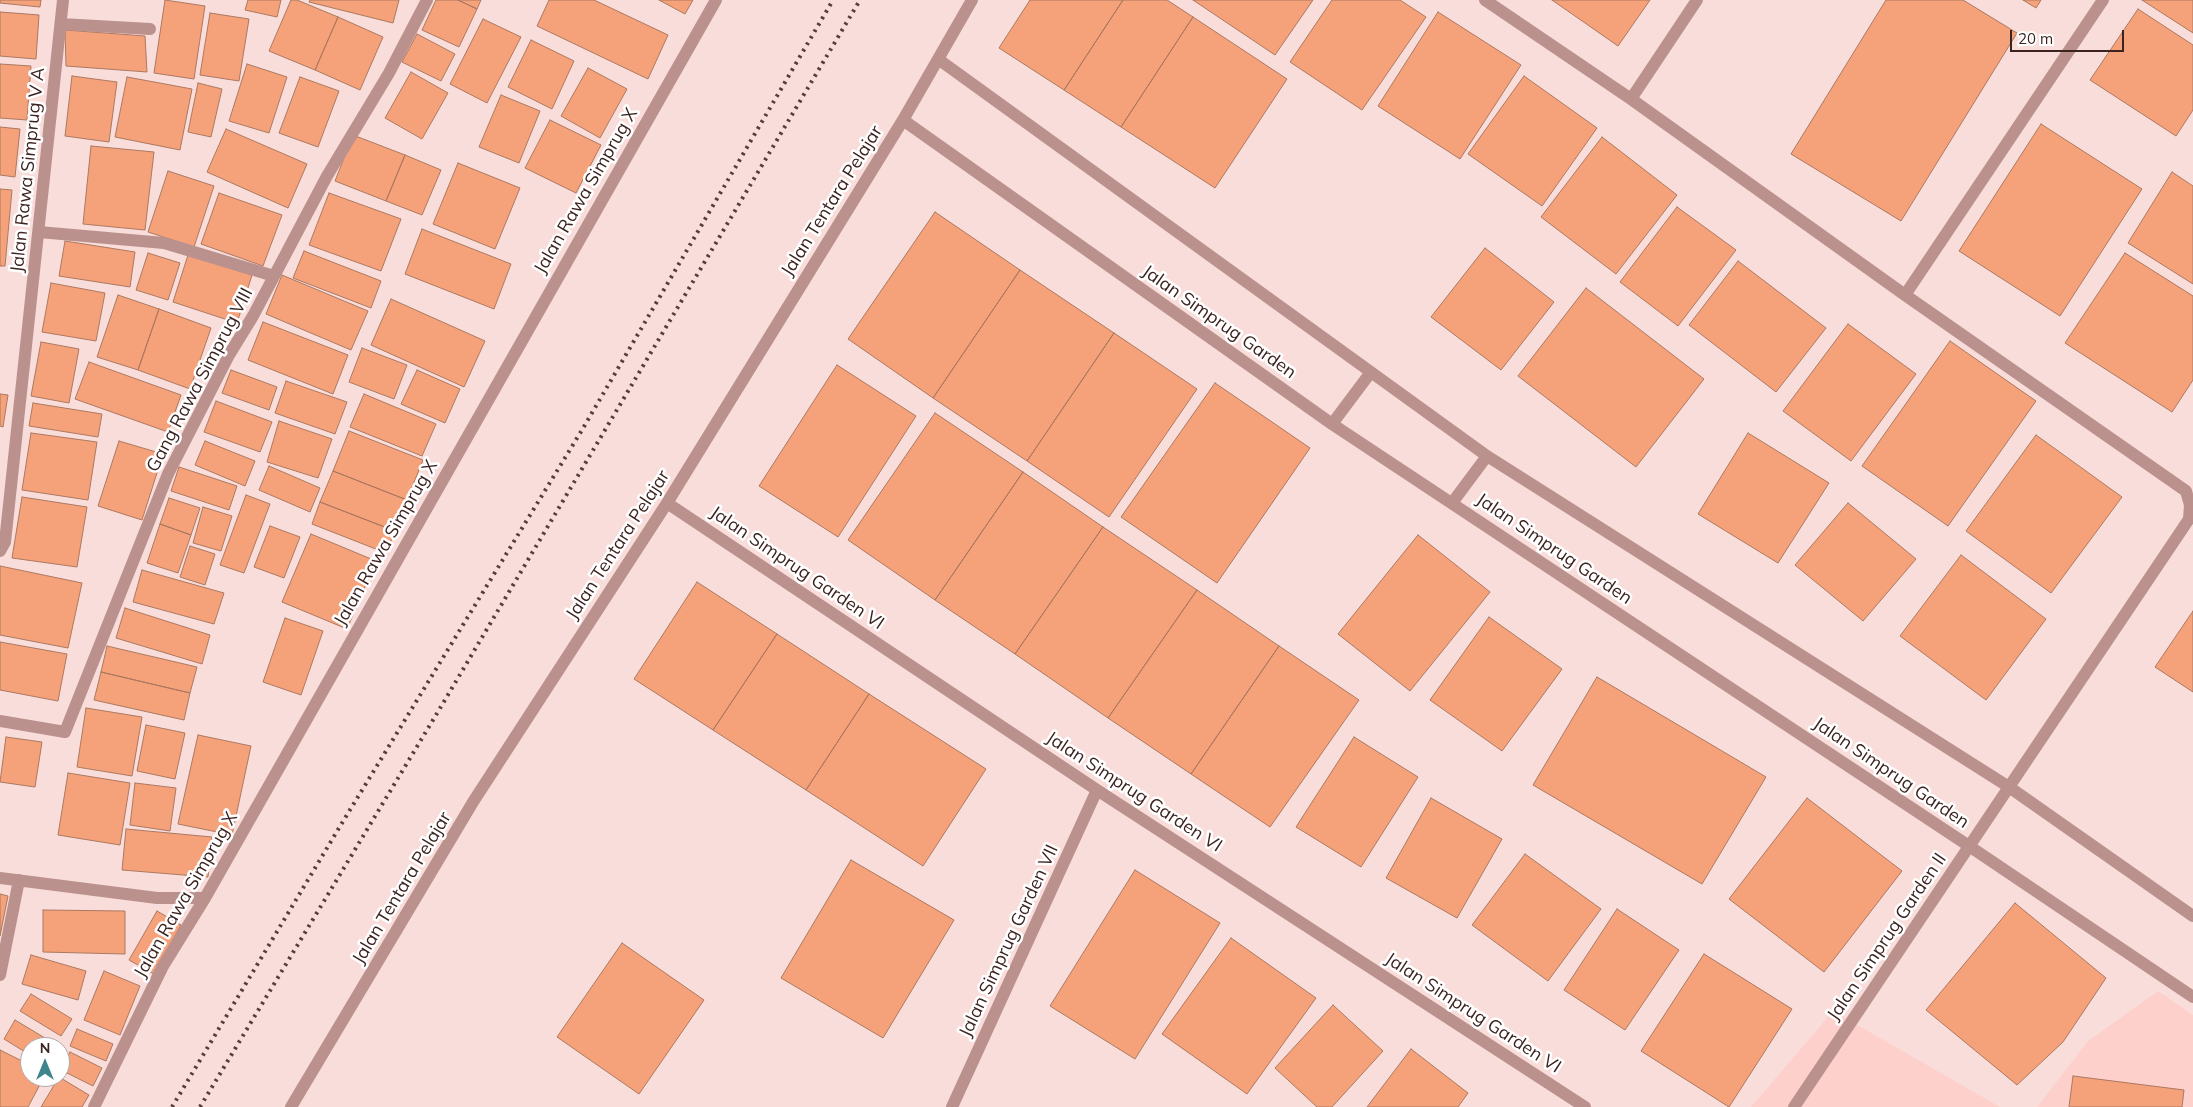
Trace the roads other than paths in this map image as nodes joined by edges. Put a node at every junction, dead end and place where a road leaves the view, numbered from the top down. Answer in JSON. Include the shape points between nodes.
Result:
{"nodes":[{"id":1,"x":63,"y":0,"type":"edge"},
{"id":2,"x":427,"y":0,"type":"edge"},
{"id":3,"x":716,"y":0,"type":"edge"},
{"id":4,"x":972,"y":0,"type":"edge"},
{"id":5,"x":1485,"y":0,"type":"edge"},
{"id":6,"x":1697,"y":0,"type":"edge"},
{"id":7,"x":2103,"y":0,"type":"edge"},
{"id":8,"x":61,"y":24,"type":"junction"},
{"id":9,"x":150,"y":29,"type":"dead end"},
{"id":10,"x":938,"y":59,"type":"junction"},
{"id":11,"x":1631,"y":99,"type":"junction"},
{"id":12,"x":903,"y":120,"type":"junction"},
{"id":13,"x":40,"y":232,"type":"junction"},
{"id":14,"x":274,"y":276,"type":"junction"},
{"id":15,"x":1905,"y":295,"type":"junction"},
{"id":16,"x":1371,"y":372,"type":"junction"},
{"id":17,"x":1332,"y":424,"type":"junction"},
{"id":18,"x":1487,"y":456,"type":"junction"},
{"id":19,"x":2190,"y":486,"type":"edge"},
{"id":20,"x":666,"y":503,"type":"junction"},
{"id":21,"x":1452,"y":503,"type":"junction"},
{"id":22,"x":0,"y":551,"type":"edge"},
{"id":23,"x":0,"y":721,"type":"edge"},
{"id":24,"x":2009,"y":786,"type":"junction"},
{"id":25,"x":1098,"y":790,"type":"junction"},
{"id":26,"x":1969,"y":846,"type":"junction"},
{"id":27,"x":0,"y":878,"type":"edge"},
{"id":28,"x":19,"y":880,"type":"junction"},
{"id":29,"x":205,"y":898,"type":"junction"},
{"id":30,"x":2193,"y":916,"type":"edge"},
{"id":31,"x":0,"y":975,"type":"edge"},
{"id":32,"x":2193,"y":996,"type":"edge"},
{"id":33,"x":94,"y":1107,"type":"edge"},
{"id":34,"x":291,"y":1107,"type":"edge"},
{"id":35,"x":952,"y":1107,"type":"edge"},
{"id":36,"x":1585,"y":1107,"type":"edge"},
{"id":37,"x":1794,"y":1107,"type":"edge"}],
"edges":[{"from":1,"to":8,"type":"street","name":"Jalan Rawa Simprug V A"},
{"from":2,"to":14,"type":"street","name":"Gang Rawa Simprug VIII","via":[[389,73],[326,176]]},
{"from":3,"to":29,"type":"street","name":"Jalan Rawa Simprug X"},
{"from":4,"to":10,"type":"street","name":"Jalan Tentara Pelajar"},
{"from":5,"to":11,"type":"street"},
{"from":6,"to":11,"type":"street"},
{"from":7,"to":15,"type":"street"},
{"from":8,"to":9,"type":"street"},
{"from":8,"to":13,"type":"street","name":"Jalan Rawa Simprug V A"},
{"from":10,"to":12,"type":"street","name":"Jalan Tentara Pelajar"},
{"from":10,"to":16,"type":"street"},
{"from":11,"to":15,"type":"street"},
{"from":12,"to":17,"type":"street","name":"Jalan Simprug Garden"},
{"from":12,"to":20,"type":"street","name":"Jalan Tentara Pelajar"},
{"from":13,"to":14,"type":"street","via":[[164,243]]},
{"from":13,"to":22,"type":"street","name":"Jalan Rawa Simprug V A","via":[[5,542]]},
{"from":14,"to":23,"type":"street","name":"Gang Rawa Simprug VIII","via":[[168,474],[65,732]]},
{"from":15,"to":19,"type":"street"},
{"from":16,"to":17,"type":"street"},
{"from":16,"to":18,"type":"street"},
{"from":17,"to":21,"type":"street","name":"Jalan Simprug Garden"},
{"from":18,"to":21,"type":"street"},
{"from":18,"to":24,"type":"street"},
{"from":19,"to":24,"type":"street","via":[[2189,519]]},
{"from":20,"to":25,"type":"street","name":"Jalan Simprug Garden VI"},
{"from":20,"to":34,"type":"street","name":"Jalan Tentara Pelajar","via":[[473,802]]},
{"from":21,"to":26,"type":"street","name":"Jalan Simprug Garden"},
{"from":24,"to":26,"type":"street","name":"Jalan Simprug Garden II"},
{"from":24,"to":30,"type":"street"},
{"from":25,"to":35,"type":"street","name":"Jalan Simprug Garden VII"},
{"from":25,"to":36,"type":"street","name":"Jalan Simprug Garden VI"},
{"from":26,"to":32,"type":"street","name":"Jalan Simprug Garden"},
{"from":26,"to":37,"type":"street","name":"Jalan Simprug Garden II"},
{"from":27,"to":28,"type":"street"},
{"from":28,"to":29,"type":"street","via":[[157,898]]},
{"from":28,"to":31,"type":"street"},
{"from":29,"to":33,"type":"street","name":"Jalan Rawa Simprug X","via":[[163,966]]}]}
